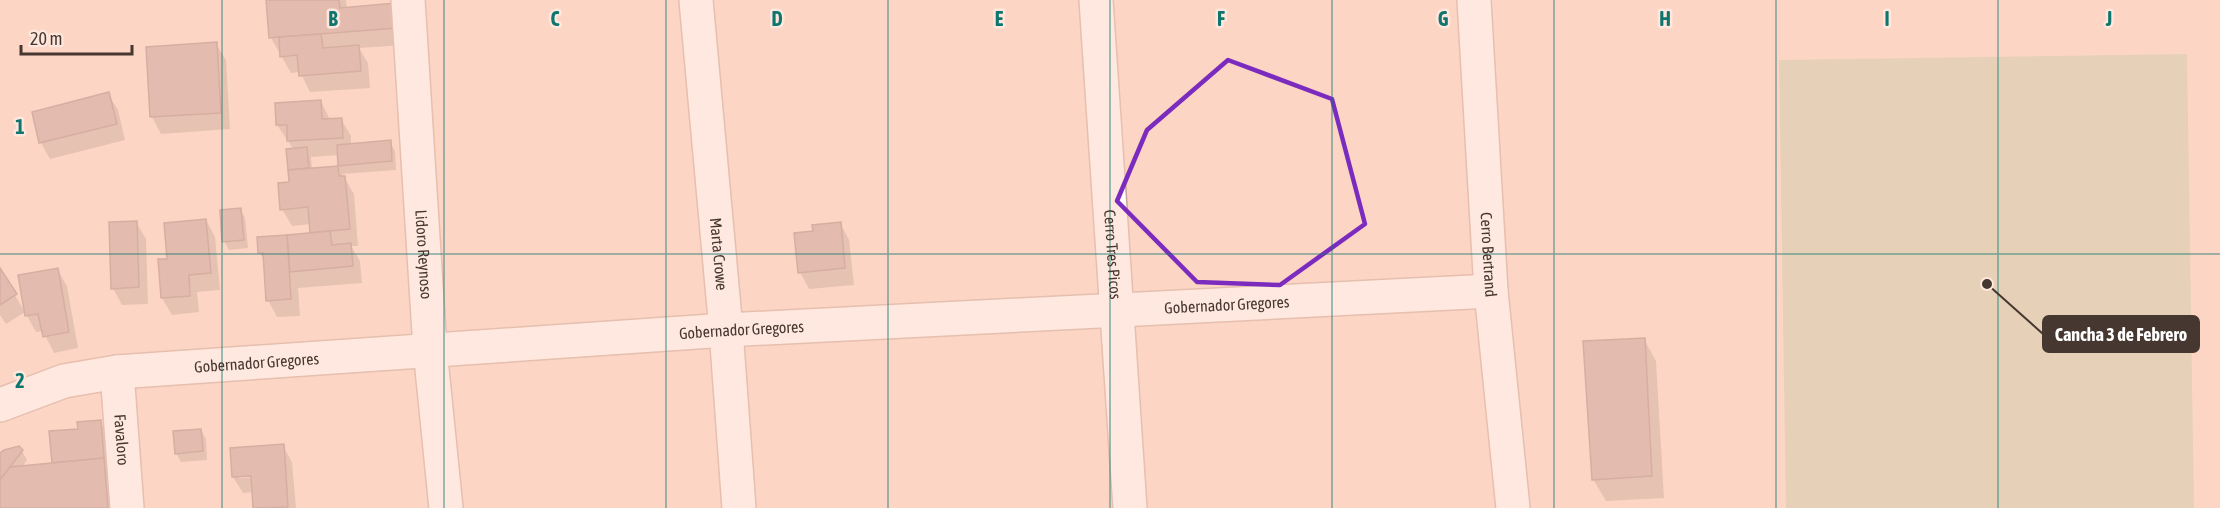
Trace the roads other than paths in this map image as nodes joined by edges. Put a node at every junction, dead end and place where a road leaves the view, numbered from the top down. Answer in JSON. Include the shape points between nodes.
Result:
{"nodes":[{"id":1,"x":408,"y":0,"type":"edge"},
{"id":2,"x":696,"y":0,"type":"edge"},
{"id":3,"x":1096,"y":0,"type":"edge"},
{"id":4,"x":1474,"y":0,"type":"edge"},
{"id":5,"x":1491,"y":291,"type":"junction"},
{"id":6,"x":1115,"y":310,"type":"junction"},
{"id":7,"x":726,"y":330,"type":"junction"},
{"id":8,"x":430,"y":349,"type":"junction"},
{"id":9,"x":117,"y":372,"type":"junction"},
{"id":10,"x":0,"y":405,"type":"edge"},
{"id":11,"x":127,"y":508,"type":"edge"},
{"id":12,"x":446,"y":508,"type":"edge"},
{"id":13,"x":739,"y":508,"type":"edge"},
{"id":14,"x":1130,"y":508,"type":"edge"},
{"id":15,"x":1513,"y":508,"type":"edge"}],
"edges":[{"from":1,"to":8,"type":"street","name":"Lidoro Reynoso"},
{"from":2,"to":7,"type":"street","name":"Marta Crowe"},
{"from":3,"to":6,"type":"street","name":"Cerro Tres Picos"},
{"from":4,"to":5,"type":"street","name":"Cerro Bertrand"},
{"from":5,"to":6,"type":"street","name":"Gobernador Gregores"},
{"from":5,"to":15,"type":"street","name":"Cerro Bertrand"},
{"from":6,"to":7,"type":"street","name":"Gobernador Gregores"},
{"from":6,"to":14,"type":"street","name":"Cerro Tres Picos"},
{"from":7,"to":8,"type":"street","name":"Gobernador Gregores"},
{"from":7,"to":13,"type":"street","name":"Marta Crowe"},
{"from":8,"to":9,"type":"street","name":"Gobernador Gregores"},
{"from":8,"to":12,"type":"street","name":"Lidoro Reynoso"},
{"from":9,"to":10,"type":"street","name":"Gobernador Gregores","via":[[64,381]]},
{"from":9,"to":11,"type":"street","name":"Favaloro"}]}
